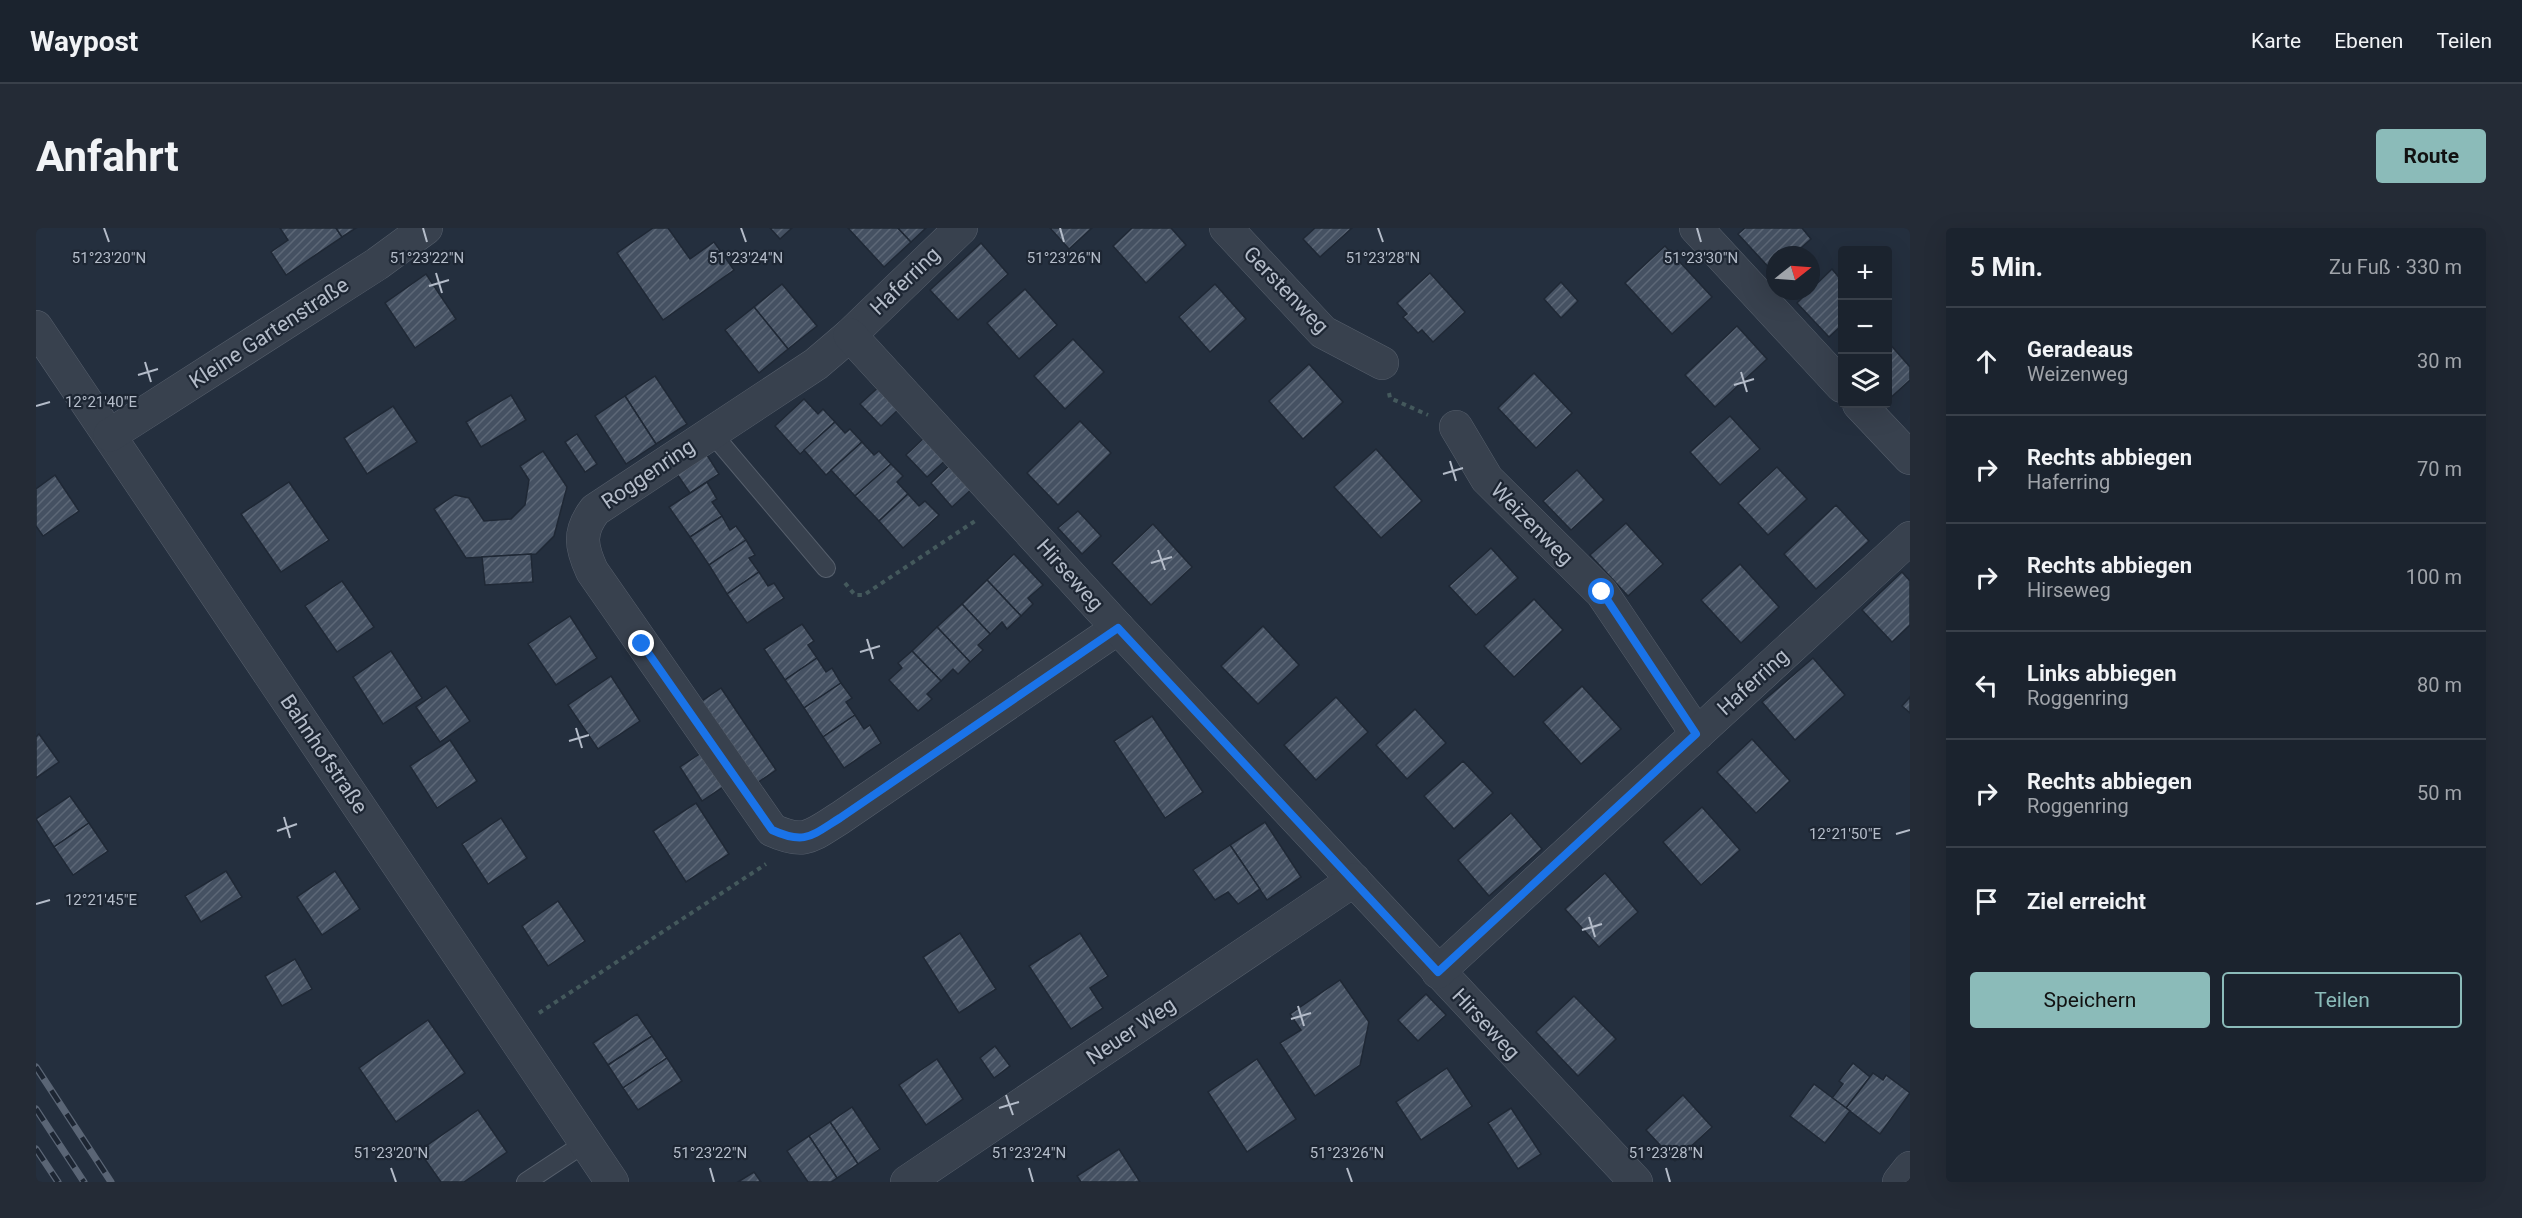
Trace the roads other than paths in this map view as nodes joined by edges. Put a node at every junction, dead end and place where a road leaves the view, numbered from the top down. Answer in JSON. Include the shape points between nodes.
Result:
{"nodes":[{"id":1,"x":426,"y":228,"type":"edge"},
{"id":2,"x":961,"y":228,"type":"edge"},
{"id":3,"x":1226,"y":228,"type":"edge"},
{"id":4,"x":1696,"y":228,"type":"edge"},
{"id":5,"x":36,"y":327,"type":"edge"},
{"id":6,"x":850,"y":335,"type":"junction"},
{"id":7,"x":1382,"y":363,"type":"road end"},
{"id":8,"x":1838,"y":382,"type":"edge"},
{"id":9,"x":1863,"y":408,"type":"edge"},
{"id":10,"x":1456,"y":427,"type":"road end"},
{"id":11,"x":711,"y":432,"type":"junction"},
{"id":12,"x":110,"y":435,"type":"junction"},
{"id":13,"x":1910,"y":458,"type":"edge"},
{"id":14,"x":1910,"y":538,"type":"edge"},
{"id":15,"x":826,"y":567,"type":"road end"},
{"id":16,"x":1118,"y":628,"type":"junction"},
{"id":17,"x":1696,"y":734,"type":"junction"},
{"id":18,"x":1354,"y":880,"type":"junction"},
{"id":19,"x":1438,"y":972,"type":"junction"},
{"id":20,"x":585,"y":1143,"type":"junction"},
{"id":21,"x":1910,"y":1168,"type":"edge"},
{"id":22,"x":526,"y":1182,"type":"edge"},
{"id":23,"x":612,"y":1182,"type":"edge"},
{"id":24,"x":907,"y":1182,"type":"edge"},
{"id":25,"x":1636,"y":1182,"type":"edge"},
{"id":26,"x":1899,"y":1182,"type":"edge"}],
"edges":[{"from":1,"to":12,"type":"street","name":"Kleine Gartenstraße","via":[[377,264]]},
{"from":2,"to":6,"type":"street","name":"Haferring"},
{"from":3,"to":7,"type":"street","name":"Gerstenweg","via":[[1323,333]]},
{"from":4,"to":8,"type":"street"},
{"from":5,"to":12,"type":"street","name":"Bahnhofstraße"},
{"from":6,"to":11,"type":"street","name":"Roggenring","via":[[816,364]]},
{"from":6,"to":16,"type":"street","name":"Hirseweg"},
{"from":9,"to":13,"type":"street"},
{"from":10,"to":17,"type":"street","name":"Weizenweg","via":[[1487,479],[1602,592]]},
{"from":11,"to":15,"type":"lane"},
{"from":11,"to":16,"type":"street","name":"Roggenring","via":[[595,510],[582,536],[584,553],[591,571],[772,830],[793,839],[814,834]]},
{"from":12,"to":20,"type":"street","name":"Bahnhofstraße"},
{"from":14,"to":17,"type":"street","name":"Haferring"},
{"from":16,"to":18,"type":"street","name":"Hirseweg"},
{"from":17,"to":19,"type":"street","name":"Haferring"},
{"from":18,"to":19,"type":"street","name":"Hirseweg"},
{"from":18,"to":24,"type":"street","name":"Neuer Weg"},
{"from":19,"to":25,"type":"street","name":"Hirseweg"},
{"from":20,"to":22,"type":"lane"},
{"from":20,"to":23,"type":"street","name":"Bahnhofstraße"},
{"from":21,"to":26,"type":"street"}]}
